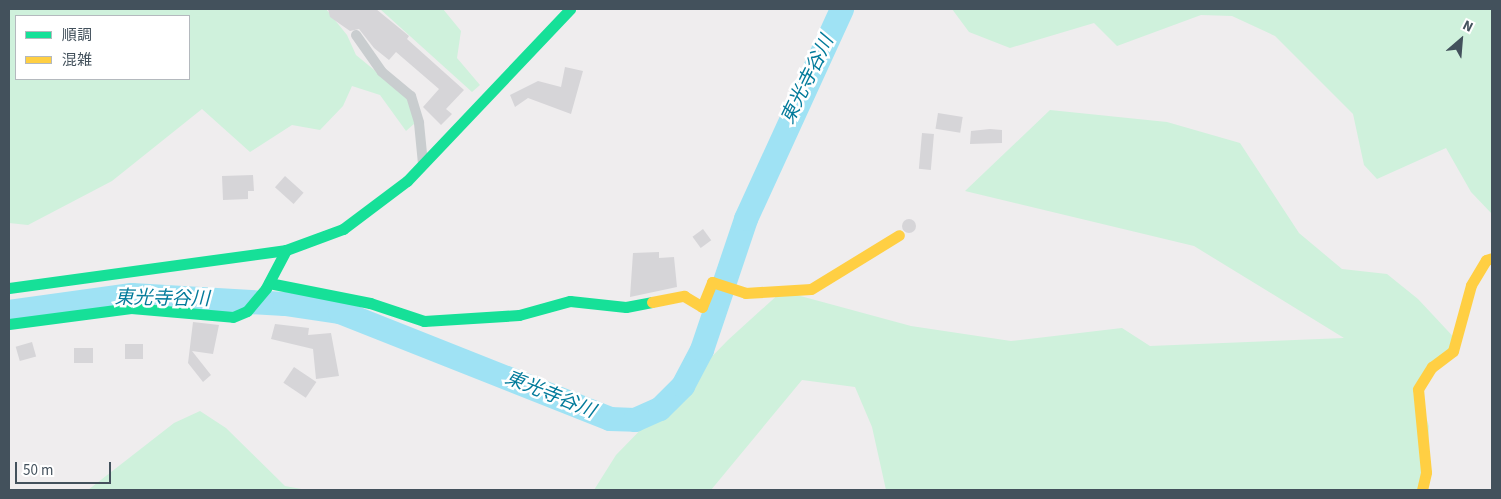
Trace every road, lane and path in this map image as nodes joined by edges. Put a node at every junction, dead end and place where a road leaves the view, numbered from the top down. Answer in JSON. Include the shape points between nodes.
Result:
{"nodes":[{"id":1,"x":570,"y":9,"type":"edge"},
{"id":2,"x":356,"y":35,"type":"dead end"},
{"id":3,"x":423,"y":164,"type":"junction"},
{"id":4,"x":899,"y":235,"type":"dead end"},
{"id":5,"x":286,"y":250,"type":"junction"},
{"id":6,"x":1492,"y":258,"type":"edge"},
{"id":7,"x":267,"y":285,"type":"junction"},
{"id":8,"x":9,"y":288,"type":"edge"},
{"id":9,"x":9,"y":324,"type":"edge"},
{"id":10,"x":1422,"y":490,"type":"edge"}],
"edges":[{"from":1,"to":3,"type":"street"},
{"from":2,"to":3,"type":"street","via":[[382,72],[411,96],[419,124]]},
{"from":3,"to":5,"type":"street","via":[[367,215],[315,242]]},
{"from":4,"to":7,"type":"street","via":[[838,269],[811,290],[745,294],[712,282],[702,307],[684,296],[626,307],[570,300],[519,315],[424,321],[370,302]]},
{"from":5,"to":7,"type":"street"},
{"from":5,"to":8,"type":"street"},
{"from":6,"to":10,"type":"street","via":[[1482,265],[1471,285],[1452,350],[1432,367],[1418,389],[1426,472]]},
{"from":7,"to":9,"type":"street","via":[[247,311],[232,317],[131,308]]}]}
